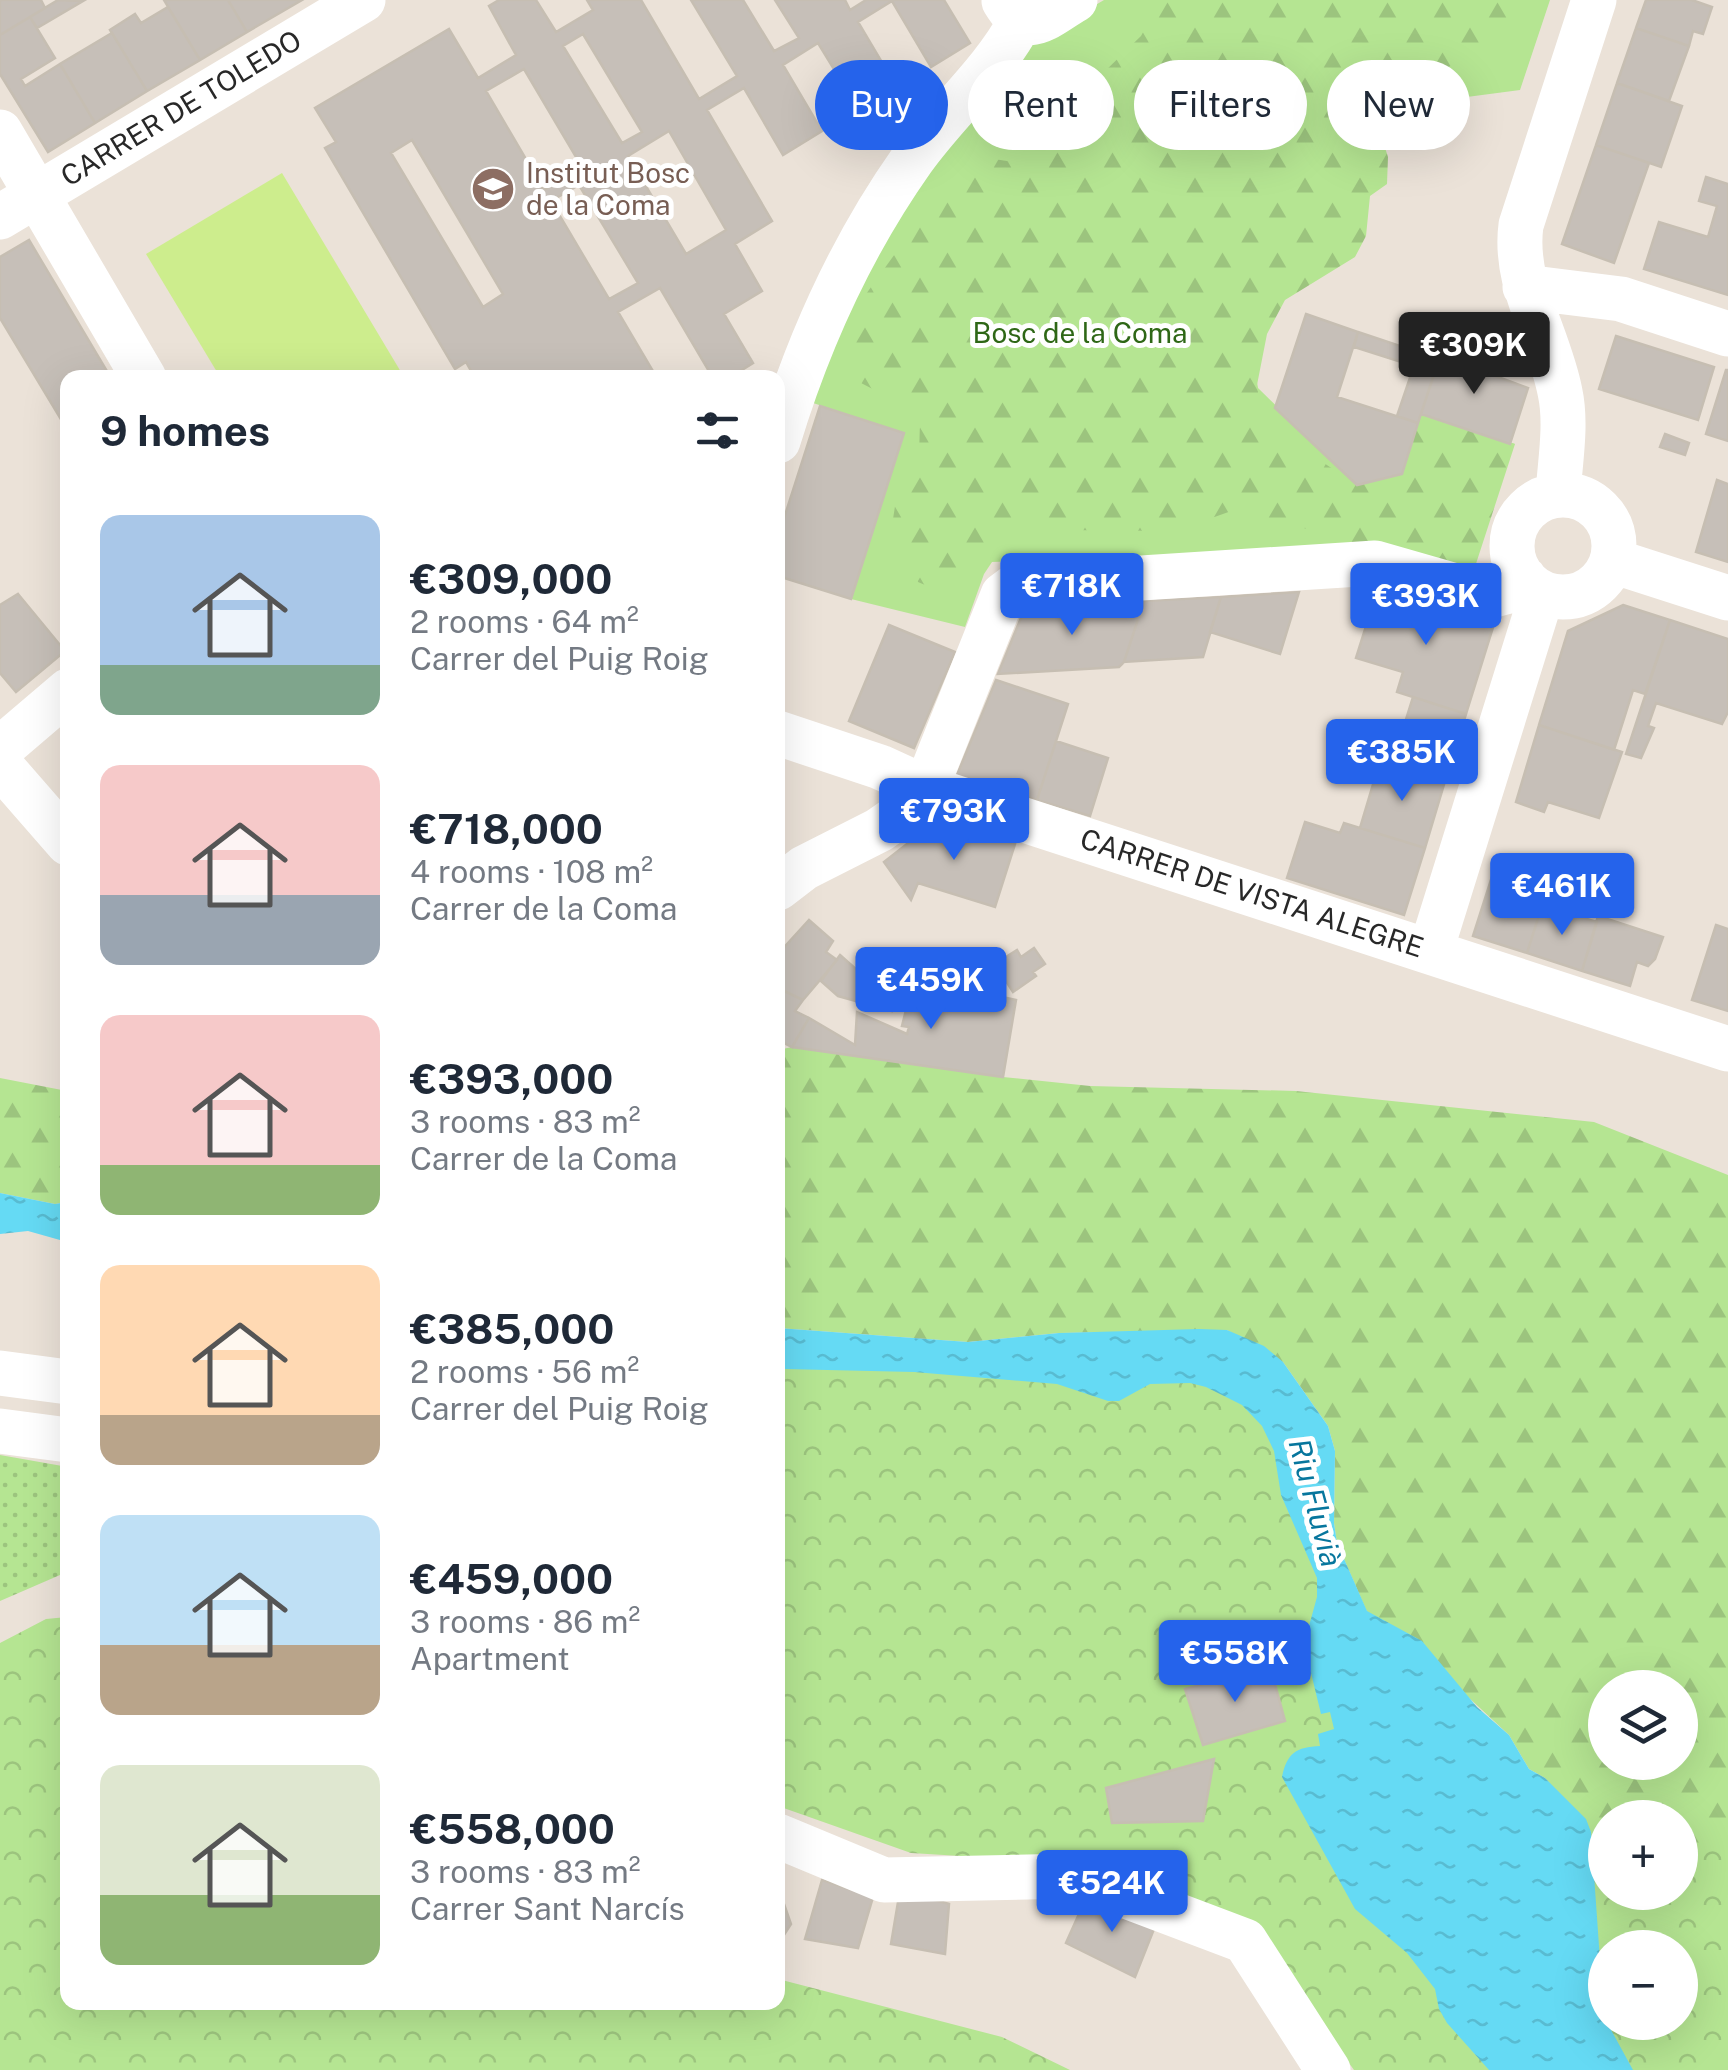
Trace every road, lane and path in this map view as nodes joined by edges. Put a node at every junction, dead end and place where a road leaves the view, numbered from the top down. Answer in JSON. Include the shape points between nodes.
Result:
{"nodes":[{"id":1,"x":363,"y":0,"type":"edge"},
{"id":2,"x":1074,"y":0,"type":"edge"},
{"id":3,"x":1594,"y":0,"type":"edge"},
{"id":4,"x":1020,"y":15,"type":"edge"},
{"id":5,"x":0,"y":132,"type":"edge"},
{"id":6,"x":19,"y":205,"type":"edge"},
{"id":7,"x":1525,"y":287,"type":"junction"},
{"id":8,"x":1728,"y":334,"type":"edge"},
{"id":9,"x":138,"y":370,"type":"edge"},
{"id":10,"x":785,"y":421,"type":"edge"},
{"id":11,"x":1558,"y":494,"type":"junction"},
{"id":12,"x":1613,"y":561,"type":"junction"},
{"id":13,"x":1533,"y":586,"type":"junction"},
{"id":14,"x":1728,"y":598,"type":"edge"},
{"id":15,"x":60,"y":699,"type":"edge"},
{"id":16,"x":785,"y":735,"type":"edge"},
{"id":17,"x":0,"y":749,"type":"edge"},
{"id":18,"x":0,"y":765,"type":"edge"},
{"id":19,"x":926,"y":788,"type":"junction"},
{"id":20,"x":60,"y":834,"type":"edge"},
{"id":21,"x":785,"y":883,"type":"edge"},
{"id":22,"x":1431,"y":950,"type":"junction"},
{"id":23,"x":1728,"y":1049,"type":"edge"},
{"id":24,"x":0,"y":1373,"type":"edge"},
{"id":25,"x":60,"y":1381,"type":"edge"},
{"id":26,"x":0,"y":1431,"type":"edge"},
{"id":27,"x":60,"y":1439,"type":"edge"},
{"id":28,"x":785,"y":1839,"type":"edge"},
{"id":29,"x":1328,"y":2070,"type":"edge"}],
"edges":[{"from":1,"to":6,"type":"street","name":"CARRER DE TOLEDO"},
{"from":2,"to":4,"type":"street"},
{"from":3,"to":7,"type":"street","via":[[1521,225]]},
{"from":4,"to":10,"type":"street","via":[[992,66],[912,162],[865,235]]},
{"from":5,"to":6,"type":"street"},
{"from":6,"to":9,"type":"street"},
{"from":7,"to":8,"type":"street","via":[[1621,299]]},
{"from":7,"to":11,"type":"street","via":[[1562,402]]},
{"from":11,"to":12,"type":"street","via":[[1598,507],[1612,529]]},
{"from":11,"to":13,"type":"street","via":[[1531,505],[1513,532],[1513,558]]},
{"from":12,"to":13,"type":"street","via":[[1588,592],[1565,598]]},
{"from":12,"to":14,"type":"street"},
{"from":13,"to":19,"type":"street","via":[[1490,596],[1375,563],[1015,586],[1000,602]]},
{"from":13,"to":22,"type":"street"},
{"from":15,"to":17,"type":"street"},
{"from":16,"to":19,"type":"street","name":"CARRER DE VISTA ALEGRE"},
{"from":18,"to":20,"type":"street"},
{"from":19,"to":21,"type":"street","via":[[902,814]]},
{"from":19,"to":22,"type":"street","name":"CARRER DE VISTA ALEGRE"},
{"from":22,"to":23,"type":"street","name":"CARRER DE VISTA ALEGRE"},
{"from":24,"to":25,"type":"street"},
{"from":26,"to":27,"type":"street"},
{"from":28,"to":29,"type":"street","via":[[884,1880],[1074,1876],[1246,1941]]}]}
